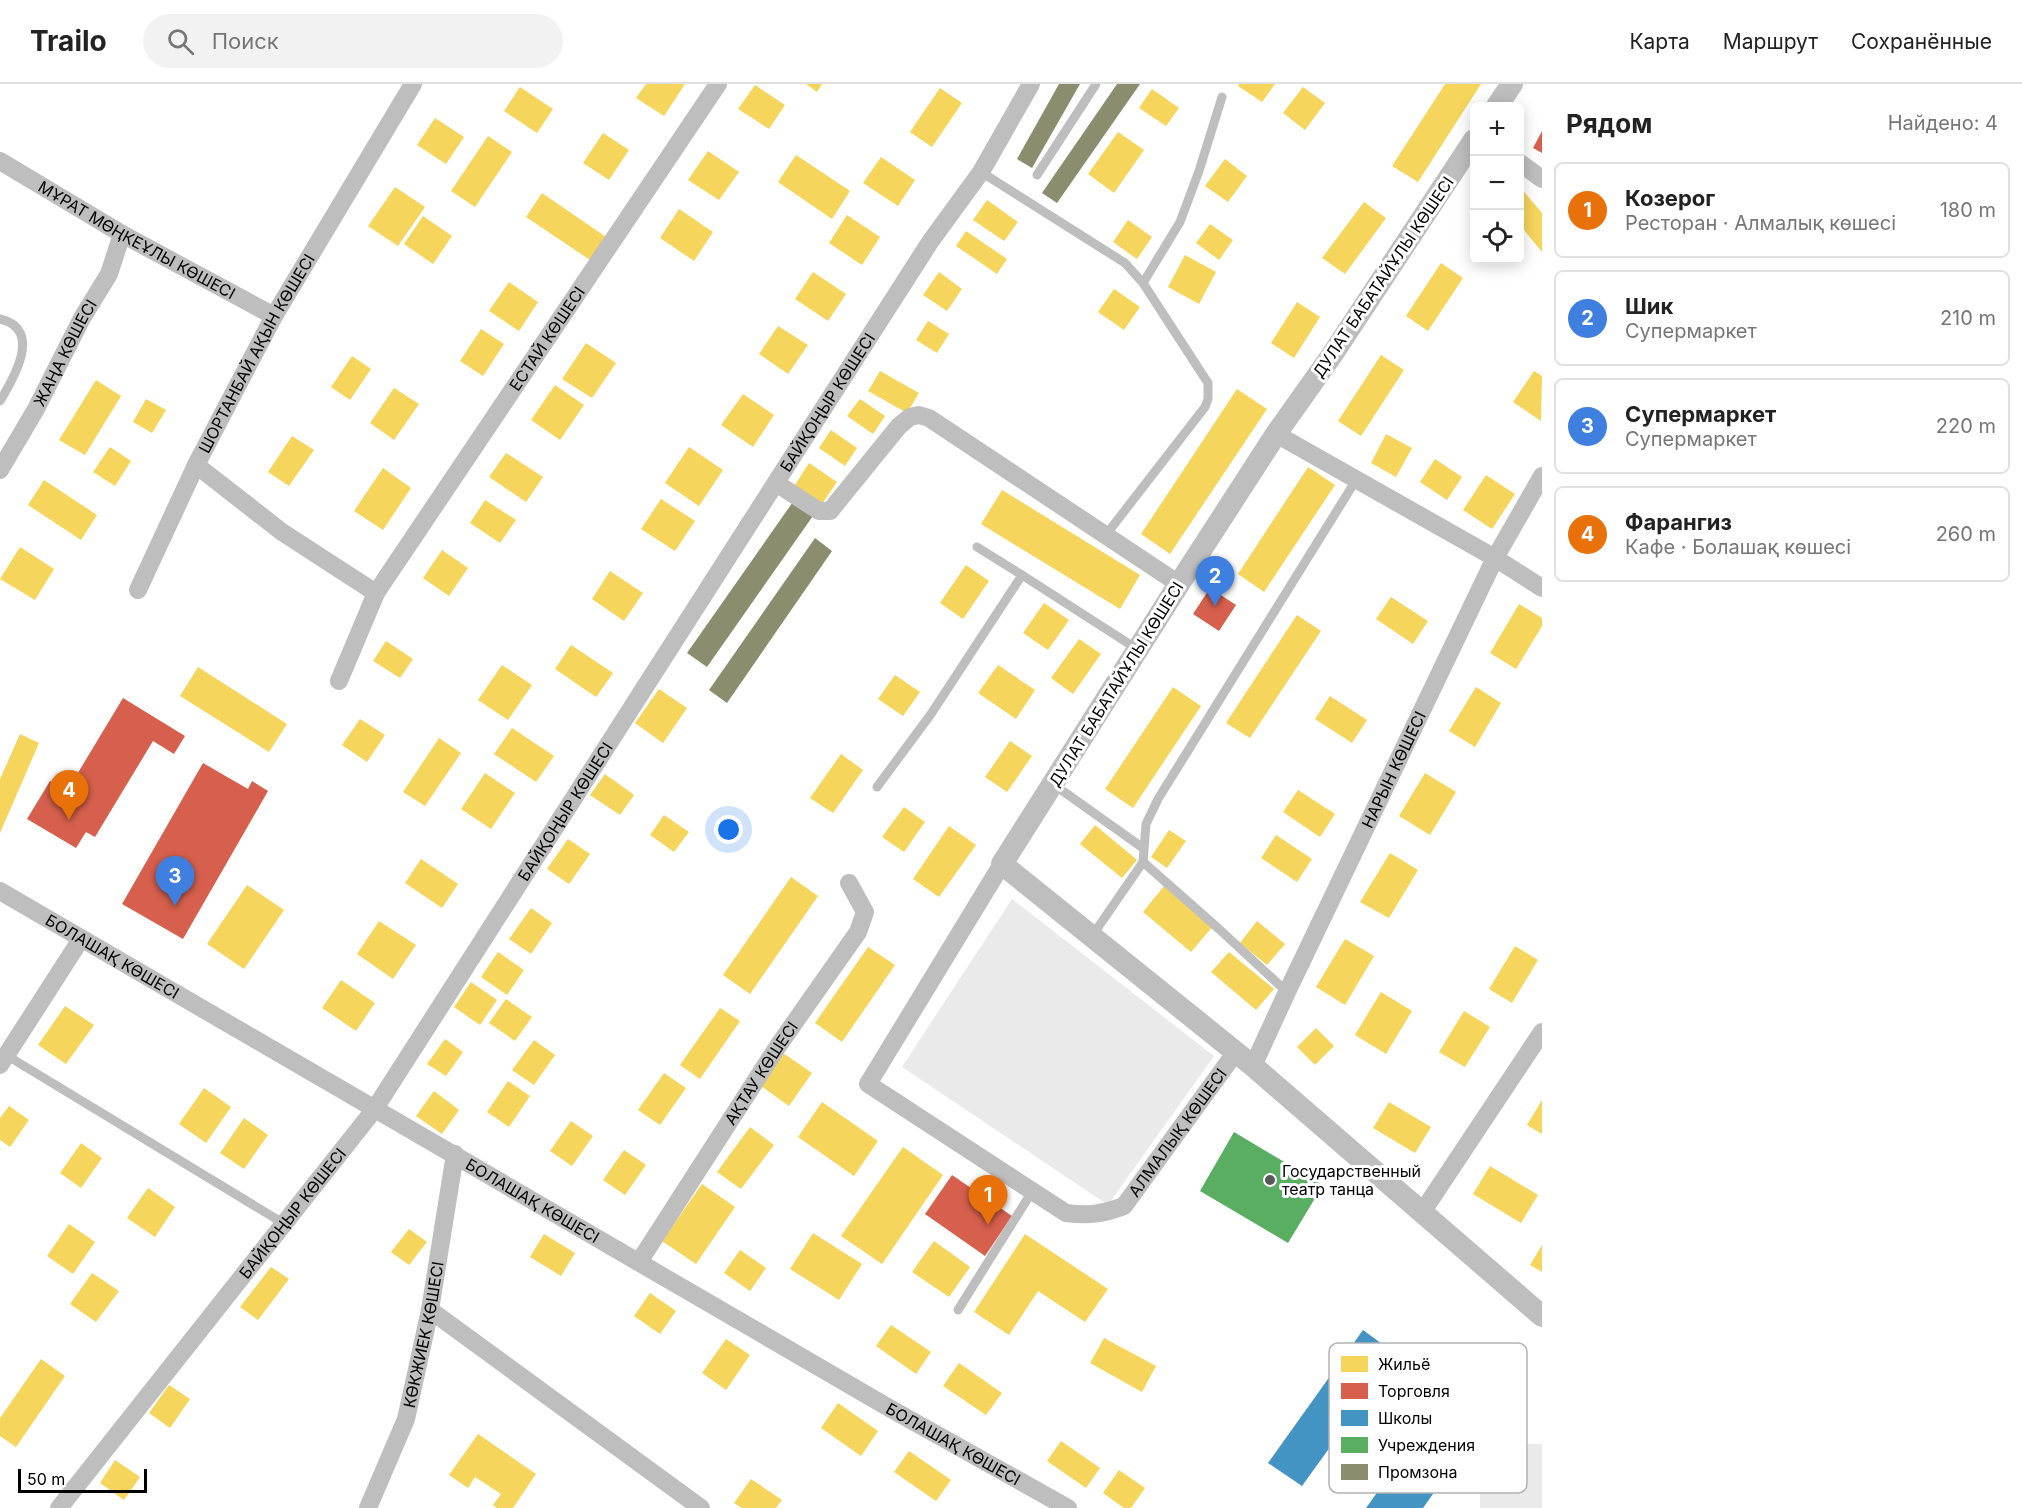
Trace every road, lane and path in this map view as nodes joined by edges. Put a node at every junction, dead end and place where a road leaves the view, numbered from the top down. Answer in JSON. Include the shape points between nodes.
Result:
{"nodes":[{"id":1,"x":413,"y":84,"type":"edge"},
{"id":2,"x":718,"y":84,"type":"edge"},
{"id":3,"x":1031,"y":84,"type":"edge"},
{"id":4,"x":1096,"y":84,"type":"edge"},
{"id":5,"x":1512,"y":84,"type":"edge"},
{"id":6,"x":1222,"y":97,"type":"dead end"},
{"id":7,"x":1500,"y":102,"type":"edge"},
{"id":8,"x":1470,"y":147,"type":"edge"},
{"id":9,"x":0,"y":161,"type":"edge"},
{"id":10,"x":1524,"y":166,"type":"edge"},
{"id":11,"x":981,"y":172,"type":"junction"},
{"id":12,"x":1037,"y":175,"type":"dead end"},
{"id":13,"x":1542,"y":179,"type":"edge"},
{"id":14,"x":122,"y":234,"type":"junction"},
{"id":15,"x":1143,"y":283,"type":"junction"},
{"id":16,"x":274,"y":316,"type":"junction"},
{"id":17,"x":0,"y":319,"type":"edge"},
{"id":18,"x":0,"y":401,"type":"edge"},
{"id":19,"x":1276,"y":434,"type":"junction"},
{"id":20,"x":196,"y":465,"type":"junction"},
{"id":21,"x":0,"y":470,"type":"edge"},
{"id":22,"x":1542,"y":476,"type":"edge"},
{"id":23,"x":1356,"y":480,"type":"junction"},
{"id":24,"x":776,"y":483,"type":"junction"},
{"id":25,"x":1105,"y":536,"type":"junction"},
{"id":26,"x":977,"y":547,"type":"dead end"},
{"id":27,"x":1495,"y":558,"type":"junction"},
{"id":28,"x":1022,"y":575,"type":"junction"},
{"id":29,"x":1179,"y":584,"type":"junction"},
{"id":30,"x":1542,"y":588,"type":"edge"},
{"id":31,"x":138,"y":590,"type":"dead end"},
{"id":32,"x":376,"y":593,"type":"junction"},
{"id":33,"x":1137,"y":649,"type":"junction"},
{"id":34,"x":339,"y":681,"type":"dead end"},
{"id":35,"x":1053,"y":784,"type":"junction"},
{"id":36,"x":877,"y":787,"type":"dead end"},
{"id":37,"x":1143,"y":848,"type":"junction"},
{"id":38,"x":1143,"y":862,"type":"junction"},
{"id":39,"x":1002,"y":864,"type":"junction"},
{"id":40,"x":849,"y":883,"type":"dead end"},
{"id":41,"x":0,"y":891,"type":"edge"},
{"id":42,"x":1092,"y":936,"type":"junction"},
{"id":43,"x":81,"y":939,"type":"junction"},
{"id":44,"x":1287,"y":992,"type":"junction"},
{"id":45,"x":1542,"y":1032,"type":"edge"},
{"id":46,"x":3,"y":1060,"type":"edge"},
{"id":47,"x":1244,"y":1060,"type":"junction"},
{"id":48,"x":868,"y":1084,"type":"joint"},
{"id":49,"x":374,"y":1110,"type":"junction"},
{"id":50,"x":455,"y":1154,"type":"junction"},
{"id":51,"x":1033,"y":1190,"type":"junction"},
{"id":52,"x":1423,"y":1211,"type":"junction"},
{"id":53,"x":283,"y":1223,"type":"junction"},
{"id":54,"x":639,"y":1262,"type":"junction"},
{"id":55,"x":430,"y":1310,"type":"junction"},
{"id":56,"x":958,"y":1310,"type":"dead end"},
{"id":57,"x":1542,"y":1316,"type":"edge"},
{"id":58,"x":59,"y":1508,"type":"edge"},
{"id":59,"x":369,"y":1508,"type":"edge"},
{"id":60,"x":701,"y":1508,"type":"edge"},
{"id":61,"x":1068,"y":1508,"type":"edge"}],
"edges":[{"from":1,"to":16,"type":"street","name":"ШОРТАНБАЙ АҚЫН КӨШЕСІ"},
{"from":2,"to":32,"type":"street","name":"ЕСТАЙ КӨШЕСІ"},
{"from":3,"to":11,"type":"street","name":"БАЙҚОҢЫР КӨШЕСІ"},
{"from":4,"to":12,"type":"lane"},
{"from":5,"to":7,"type":"street"},
{"from":6,"to":15,"type":"lane","via":[[1180,222]]},
{"from":8,"to":19,"type":"street","name":"ДУЛАТ БАБАТАЙҰЛЫ КӨШЕСІ"},
{"from":9,"to":14,"type":"street","name":"МҰРАТ МӨҢКЕҰЛЫ КӨШЕСІ"},
{"from":10,"to":13,"type":"street"},
{"from":11,"to":15,"type":"lane","via":[[1125,263]]},
{"from":11,"to":24,"type":"street","name":"БАЙҚОҢЫР КӨШЕСІ","via":[[930,242]]},
{"from":14,"to":16,"type":"street","name":"МҰРАТ МӨҢКЕҰЛЫ КӨШЕСІ"},
{"from":14,"to":21,"type":"street","name":"ЖАҢА КӨШЕСІ","via":[[109,274]]},
{"from":15,"to":25,"type":"lane","via":[[1208,383],[1208,399]]},
{"from":16,"to":20,"type":"street","name":"ШОРТАНБАЙ АҚЫН КӨШЕСІ"},
{"from":17,"to":18,"type":"lane","via":[[19,329],[22,359]]},
{"from":19,"to":23,"type":"street"},
{"from":19,"to":29,"type":"street","name":"ДУЛАТ БАБАТАЙҰЛЫ КӨШЕСІ"},
{"from":20,"to":31,"type":"street"},
{"from":20,"to":32,"type":"street","name":"ШОРТАНБАЙ АҚЫН КӨШЕСІ","via":[[282,532]]},
{"from":22,"to":27,"type":"street","name":"НАРЫН КӨШЕСІ"},
{"from":23,"to":27,"type":"street"},
{"from":23,"to":37,"type":"lane","via":[[1158,799],[1146,824]]},
{"from":24,"to":25,"type":"street","via":[[819,511],[830,511],[899,426],[910,417],[919,416],[939,424]]},
{"from":24,"to":49,"type":"street","name":"БАЙҚОҢЫР КӨШЕСІ"},
{"from":25,"to":29,"type":"street"},
{"from":26,"to":28,"type":"lane"},
{"from":27,"to":30,"type":"street"},
{"from":27,"to":44,"type":"street","name":"НАРЫН КӨШЕСІ"},
{"from":28,"to":33,"type":"lane"},
{"from":28,"to":36,"type":"lane","via":[[931,714]]},
{"from":29,"to":33,"type":"street","name":"ДУЛАТ БАБАТАЙҰЛЫ КӨШЕСІ"},
{"from":32,"to":34,"type":"street","name":"ЕСТАЙ КӨШЕСІ"},
{"from":33,"to":35,"type":"street","name":"ДУЛАТ БАБАТАЙҰЛЫ КӨШЕСІ"},
{"from":35,"to":37,"type":"lane"},
{"from":35,"to":39,"type":"street","name":"ДУЛАТ БАБАТАЙҰЛЫ КӨШЕСІ"},
{"from":37,"to":38,"type":"lane"},
{"from":38,"to":42,"type":"lane"},
{"from":38,"to":44,"type":"lane"},
{"from":39,"to":42,"type":"street","name":"АЛМАЛЫҚ КӨШЕСІ"},
{"from":39,"to":48,"type":"street","name":"ДУЛАТ БАБАТАЙҰЛЫ КӨШЕСІ"},
{"from":40,"to":54,"type":"street","name":"АҚТАУ КӨШЕСІ","via":[[865,912],[858,932],[778,1046]]},
{"from":41,"to":43,"type":"street","name":"БОЛАШАҚ КӨШЕСІ"},
{"from":42,"to":47,"type":"street","name":"АЛМАЛЫҚ КӨШЕСІ"},
{"from":43,"to":46,"type":"street"},
{"from":43,"to":49,"type":"street","name":"БОЛАШАҚ КӨШЕСІ"},
{"from":44,"to":47,"type":"street","name":"НАРЫН КӨШЕСІ"},
{"from":45,"to":52,"type":"street"},
{"from":46,"to":53,"type":"lane"},
{"from":47,"to":51,"type":"street","name":"АЛМАЛЫҚ КӨШЕСІ","via":[[1124,1206],[1103,1214],[1066,1213]]},
{"from":47,"to":52,"type":"street","name":"АЛМАЛЫҚ КӨШЕСІ"},
{"from":48,"to":51,"type":"street","name":"АЛМАЛЫҚ КӨШЕСІ"},
{"from":49,"to":50,"type":"street","name":"БОЛАШАҚ КӨШЕСІ"},
{"from":49,"to":53,"type":"street","name":"БАЙҚОҢЫР КӨШЕСІ"},
{"from":50,"to":54,"type":"street","name":"БОЛАШАҚ КӨШЕСІ"},
{"from":50,"to":55,"type":"street","name":"КӨКЖИЕК КӨШЕСІ"},
{"from":51,"to":56,"type":"lane"},
{"from":52,"to":57,"type":"street","name":"АЛМАЛЫҚ КӨШЕСІ"},
{"from":53,"to":58,"type":"street","name":"БАЙҚОҢЫР КӨШЕСІ"},
{"from":54,"to":61,"type":"street","name":"БОЛАШАҚ КӨШЕСІ"},
{"from":55,"to":59,"type":"street","name":"КӨКЖИЕК КӨШЕСІ","via":[[406,1419]]},
{"from":55,"to":60,"type":"street"}]}
